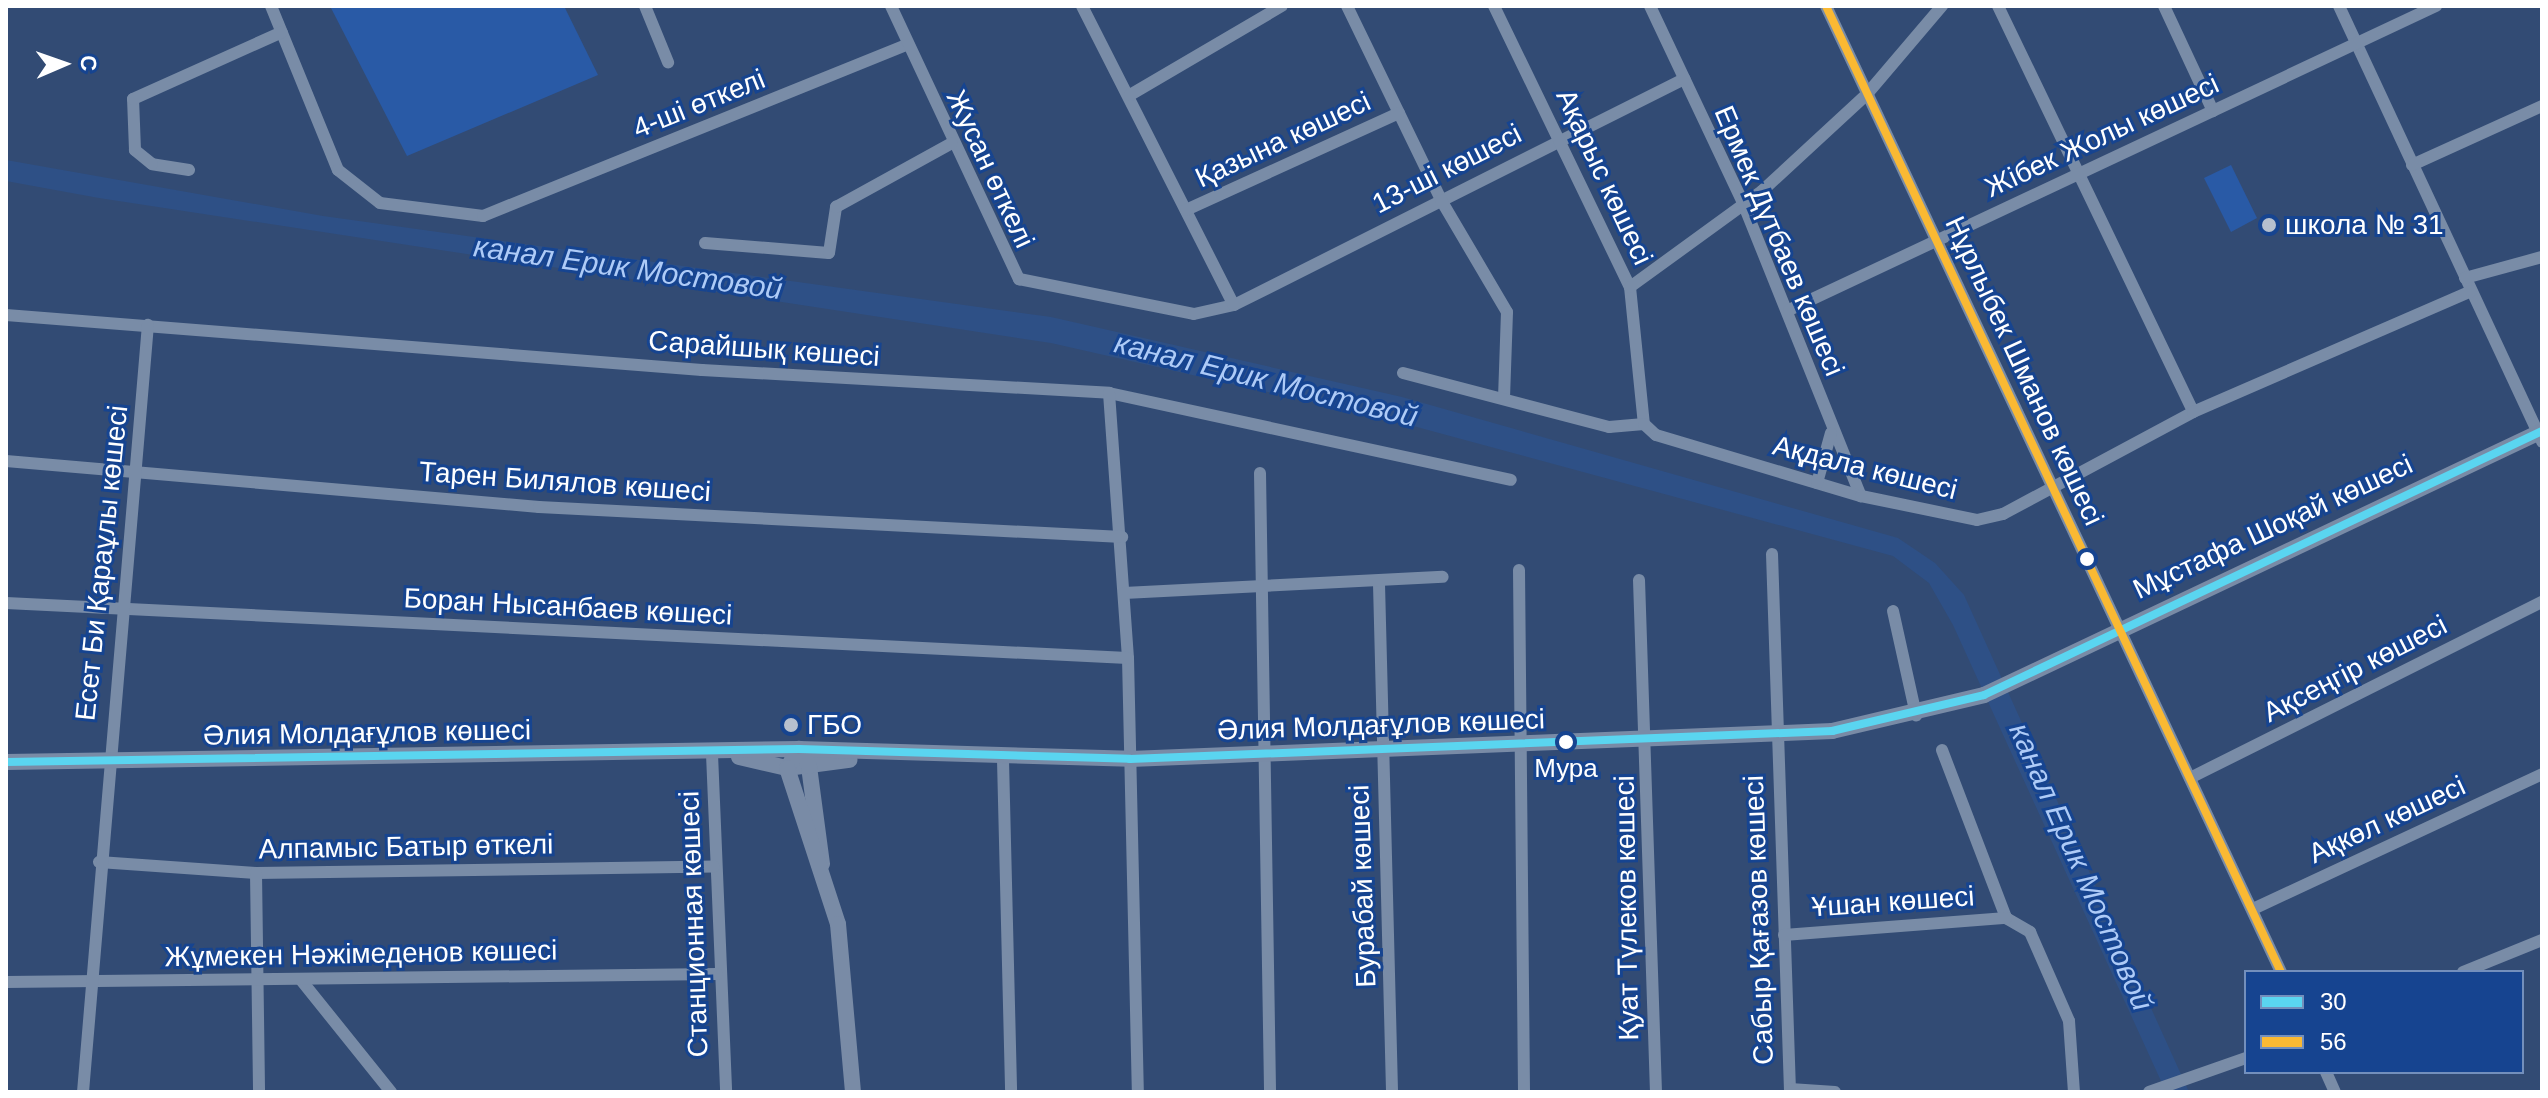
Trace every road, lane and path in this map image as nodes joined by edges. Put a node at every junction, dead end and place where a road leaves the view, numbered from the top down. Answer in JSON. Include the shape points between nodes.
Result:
{"nodes":[{"id":1,"x":271,"y":6,"type":"edge"},
{"id":2,"x":645,"y":6,"type":"edge"},
{"id":3,"x":891,"y":6,"type":"edge"},
{"id":4,"x":1082,"y":6,"type":"edge"},
{"id":5,"x":1282,"y":6,"type":"edge"},
{"id":6,"x":1347,"y":6,"type":"edge"},
{"id":7,"x":1494,"y":6,"type":"edge"},
{"id":8,"x":1650,"y":6,"type":"edge"},
{"id":9,"x":1826,"y":6,"type":"edge"},
{"id":10,"x":1942,"y":6,"type":"edge"},
{"id":11,"x":1998,"y":6,"type":"edge"},
{"id":12,"x":2164,"y":6,"type":"edge"},
{"id":13,"x":2339,"y":6,"type":"edge"},
{"id":14,"x":2436,"y":6,"type":"edge"},
{"id":15,"x":282,"y":32,"type":"junction"},
{"id":16,"x":2356,"y":43,"type":"junction"},
{"id":17,"x":907,"y":45,"type":"junction"},
{"id":18,"x":668,"y":62,"type":"dead end"},
{"id":19,"x":1684,"y":79,"type":"junction"},
{"id":20,"x":1867,"y":94,"type":"junction"},
{"id":21,"x":1130,"y":95,"type":"junction"},
{"id":22,"x":2542,"y":106,"type":"edge"},
{"id":23,"x":2213,"y":111,"type":"junction"},
{"id":24,"x":1399,"y":113,"type":"junction"},
{"id":25,"x":1562,"y":137,"type":"junction"},
{"id":26,"x":952,"y":143,"type":"junction"},
{"id":27,"x":2412,"y":165,"type":"junction"},
{"id":28,"x":189,"y":170,"type":"dead end"},
{"id":29,"x":2073,"y":172,"type":"junction"},
{"id":30,"x":1441,"y":200,"type":"junction"},
{"id":31,"x":1743,"y":203,"type":"junction"},
{"id":32,"x":1186,"y":210,"type":"junction"},
{"id":33,"x":1936,"y":242,"type":"junction"},
{"id":34,"x":705,"y":243,"type":"dead end"},
{"id":35,"x":2542,"y":257,"type":"edge"},
{"id":36,"x":2468,"y":285,"type":"junction"},
{"id":37,"x":1630,"y":287,"type":"junction"},
{"id":38,"x":1234,"y":305,"type":"junction"},
{"id":39,"x":1789,"y":310,"type":"junction"},
{"id":40,"x":6,"y":315,"type":"edge"},
{"id":41,"x":148,"y":325,"type":"junction"},
{"id":42,"x":1403,"y":373,"type":"dead end"},
{"id":43,"x":1109,"y":393,"type":"junction"},
{"id":44,"x":1504,"y":397,"type":"junction"},
{"id":45,"x":2193,"y":412,"type":"junction"},
{"id":46,"x":1644,"y":424,"type":"junction"},
{"id":47,"x":1831,"y":432,"type":"junction"},
{"id":48,"x":2540,"y":436,"type":"edge"},
{"id":49,"x":6,"y":461,"type":"edge"},
{"id":50,"x":137,"y":470,"type":"junction"},
{"id":51,"x":1260,"y":473,"type":"dead end"},
{"id":52,"x":1511,"y":480,"type":"dead end"},
{"id":53,"x":1817,"y":483,"type":"junction"},
{"id":54,"x":2051,"y":487,"type":"junction"},
{"id":55,"x":1861,"y":496,"type":"junction"},
{"id":56,"x":1122,"y":537,"type":"junction"},
{"id":57,"x":1772,"y":554,"type":"dead end"},
{"id":58,"x":1519,"y":570,"type":"dead end"},
{"id":59,"x":1443,"y":577,"type":"dead end"},
{"id":60,"x":1639,"y":580,"type":"dead end"},
{"id":61,"x":1379,"y":584,"type":"junction"},
{"id":62,"x":1260,"y":590,"type":"junction"},
{"id":63,"x":1124,"y":593,"type":"junction"},
{"id":64,"x":2542,"y":602,"type":"edge"},
{"id":65,"x":6,"y":603,"type":"edge"},
{"id":66,"x":118,"y":609,"type":"junction"},
{"id":67,"x":1893,"y":611,"type":"dead end"},
{"id":68,"x":2120,"y":627,"type":"junction"},
{"id":69,"x":1128,"y":658,"type":"junction"},
{"id":70,"x":1984,"y":695,"type":"joint"},
{"id":71,"x":1916,"y":715,"type":"junction"},
{"id":72,"x":1775,"y":734,"type":"junction"},
{"id":73,"x":1647,"y":740,"type":"junction"},
{"id":74,"x":1521,"y":745,"type":"junction"},
{"id":75,"x":799,"y":749,"type":"junction"},
{"id":76,"x":1942,"y":750,"type":"dead end"},
{"id":77,"x":1383,"y":751,"type":"junction"},
{"id":78,"x":712,"y":754,"type":"junction"},
{"id":79,"x":730,"y":754,"type":"junction"},
{"id":80,"x":872,"y":756,"type":"junction"},
{"id":81,"x":1261,"y":756,"type":"junction"},
{"id":82,"x":1130,"y":759,"type":"junction"},
{"id":83,"x":1003,"y":760,"type":"junction"},
{"id":84,"x":6,"y":762,"type":"edge"},
{"id":85,"x":106,"y":763,"type":"junction"},
{"id":86,"x":760,"y":765,"type":"junction"},
{"id":87,"x":809,"y":766,"type":"junction"},
{"id":88,"x":787,"y":768,"type":"junction"},
{"id":89,"x":2542,"y":774,"type":"edge"},
{"id":90,"x":2190,"y":778,"type":"junction"},
{"id":91,"x":807,"y":806,"type":"junction"},
{"id":92,"x":99,"y":862,"type":"junction"},
{"id":93,"x":714,"y":867,"type":"junction"},
{"id":94,"x":256,"y":873,"type":"junction"},
{"id":95,"x":2253,"y":909,"type":"junction"},
{"id":96,"x":2006,"y":918,"type":"junction"},
{"id":97,"x":1784,"y":935,"type":"junction"},
{"id":98,"x":2542,"y":940,"type":"edge"},
{"id":99,"x":2280,"y":970,"type":"edge"},
{"id":100,"x":2468,"y":970,"type":"edge"},
{"id":101,"x":717,"y":974,"type":"junction"},
{"id":102,"x":91,"y":979,"type":"junction"},
{"id":103,"x":259,"y":980,"type":"junction"},
{"id":104,"x":301,"y":980,"type":"junction"},
{"id":105,"x":6,"y":982,"type":"edge"},
{"id":106,"x":2244,"y":1059,"type":"edge"},
{"id":107,"x":1790,"y":1091,"type":"edge"},
{"id":108,"x":2153,"y":1091,"type":"edge"},
{"id":109,"x":83,"y":1092,"type":"edge"},
{"id":110,"x":259,"y":1092,"type":"edge"},
{"id":111,"x":391,"y":1092,"type":"edge"},
{"id":112,"x":726,"y":1092,"type":"edge"},
{"id":113,"x":853,"y":1092,"type":"edge"},
{"id":114,"x":1011,"y":1092,"type":"edge"},
{"id":115,"x":1138,"y":1092,"type":"edge"},
{"id":116,"x":1270,"y":1092,"type":"edge"},
{"id":117,"x":1392,"y":1092,"type":"edge"},
{"id":118,"x":1524,"y":1092,"type":"edge"},
{"id":119,"x":1656,"y":1092,"type":"edge"},
{"id":120,"x":1835,"y":1092,"type":"edge"},
{"id":121,"x":2074,"y":1092,"type":"edge"}],
"edges":[{"from":1,"to":15,"type":"street"},
{"from":2,"to":18,"type":"street"},
{"from":3,"to":17,"type":"street","name":"Жусан өткелі"},
{"from":4,"to":21,"type":"street"},
{"from":5,"to":21,"type":"street"},
{"from":6,"to":24,"type":"street"},
{"from":7,"to":25,"type":"street","name":"Ақарыс көшесi"},
{"from":8,"to":19,"type":"street","name":"Ермек Дүтбаев көшесi"},
{"from":9,"to":20,"type":"street","name":"Нұрлыбек Шманов көшесі"},
{"from":10,"to":20,"type":"street"},
{"from":11,"to":29,"type":"street"},
{"from":12,"to":23,"type":"street"},
{"from":13,"to":16,"type":"street"},
{"from":14,"to":16,"type":"street","name":"Жібек Жолы көшесі"},
{"from":15,"to":17,"type":"street","name":"4-шi өткелi","via":[[338,170],[380,203],[483,216]]},
{"from":15,"to":28,"type":"street","via":[[133,99],[135,150],[152,164]]},
{"from":16,"to":23,"type":"street","name":"Жібек Жолы көшесі"},
{"from":16,"to":27,"type":"street"},
{"from":17,"to":26,"type":"street","name":"Жусан өткелі"},
{"from":19,"to":25,"type":"street","name":"13-ші көшесi"},
{"from":19,"to":31,"type":"street","name":"Ермек Дүтбаев көшесi"},
{"from":20,"to":31,"type":"street"},
{"from":20,"to":33,"type":"street","name":"Нұрлыбек Шманов көшесі"},
{"from":21,"to":32,"type":"street"},
{"from":22,"to":27,"type":"street"},
{"from":23,"to":29,"type":"street","name":"Жібек Жолы көшесі"},
{"from":24,"to":30,"type":"street"},
{"from":24,"to":32,"type":"street","name":"Қазына көшесі"},
{"from":25,"to":30,"type":"street","name":"13-ші көшесi"},
{"from":25,"to":37,"type":"street","name":"Ақарыс көшесi"},
{"from":26,"to":34,"type":"street","via":[[836,207],[829,253]]},
{"from":26,"to":38,"type":"street","name":"Жусан өткелі","via":[[1019,279],[1165,311],[1194,314]]},
{"from":27,"to":36,"type":"street"},
{"from":29,"to":33,"type":"street","name":"Жібек Жолы көшесі"},
{"from":29,"to":45,"type":"street"},
{"from":30,"to":38,"type":"street","name":"13-ші көшесi"},
{"from":30,"to":44,"type":"street","via":[[1507,312]]},
{"from":31,"to":37,"type":"street"},
{"from":31,"to":39,"type":"street","name":"Ермек Дүтбаев көшесi"},
{"from":32,"to":38,"type":"street"},
{"from":33,"to":39,"type":"street","name":"Жібек Жолы көшесі"},
{"from":33,"to":54,"type":"street","name":"Нұрлыбек Шманов көшесі"},
{"from":35,"to":36,"type":"street","name":"Ақдала көшесі"},
{"from":36,"to":45,"type":"street","name":"Ақдала көшесі"},
{"from":36,"to":48,"type":"street"},
{"from":37,"to":46,"type":"street","name":"Ақарыс көшесi"},
{"from":39,"to":47,"type":"street","name":"Ермек Дүтбаев көшесi"},
{"from":40,"to":41,"type":"street","name":"Сарайшық көшесі"},
{"from":41,"to":43,"type":"street","name":"Сарайшық көшесі"},
{"from":41,"to":50,"type":"street","name":"Есет Би Қараұлы көшесі"},
{"from":42,"to":44,"type":"street","name":"Ақдала көшесі"},
{"from":43,"to":52,"type":"street","name":"Сарайшық көшесі"},
{"from":43,"to":56,"type":"street"},
{"from":44,"to":46,"type":"street","name":"Ақдала көшесі","via":[[1609,427]]},
{"from":45,"to":54,"type":"street","name":"Ақдала көшесі"},
{"from":46,"to":53,"type":"street","name":"Ақдала көшесі","via":[[1656,435]]},
{"from":47,"to":53,"type":"street"},
{"from":47,"to":55,"type":"street","name":"Ермек Дүтбаев көшесi"},
{"from":48,"to":68,"type":"main road","name":"Мұстафа Шоқай көшесi"},
{"from":49,"to":50,"type":"street","name":"Тарен Билялов көшесі"},
{"from":50,"to":56,"type":"street","name":"Тарен Билялов көшесі","via":[[539,507]]},
{"from":50,"to":66,"type":"street","name":"Есет Би Қараұлы көшесі"},
{"from":51,"to":62,"type":"street"},
{"from":53,"to":55,"type":"street","name":"Ақдала көшесі"},
{"from":54,"to":55,"type":"street","name":"Ақдала көшесі","via":[[1977,520]]},
{"from":54,"to":68,"type":"street","name":"Нұрлыбек Шманов көшесі"},
{"from":56,"to":63,"type":"street"},
{"from":57,"to":72,"type":"street","name":"Сабыр Қағазов көшесі"},
{"from":58,"to":74,"type":"street"},
{"from":59,"to":61,"type":"street"},
{"from":60,"to":73,"type":"street","name":"Қуат Түлеков көшесі"},
{"from":61,"to":62,"type":"street"},
{"from":61,"to":77,"type":"street","name":"Бурабай көшесi"},
{"from":62,"to":63,"type":"street"},
{"from":62,"to":81,"type":"street"},
{"from":63,"to":69,"type":"street"},
{"from":64,"to":90,"type":"street","name":"Ақсеңгір көшесі"},
{"from":65,"to":66,"type":"street","name":"Боран Нысанбаев көшесі"},
{"from":66,"to":69,"type":"street","name":"Боран Нысанбаев көшесі"},
{"from":66,"to":85,"type":"street","name":"Есет Би Қараұлы көшесі"},
{"from":67,"to":71,"type":"street"},
{"from":68,"to":70,"type":"main road","name":"Мұстафа Шоқай көшесi"},
{"from":68,"to":90,"type":"street","name":"Нұрлыбек Шманов көшесі"},
{"from":69,"to":82,"type":"street"},
{"from":70,"to":71,"type":"main road","name":"Әлия Молдағұлов көшесі"},
{"from":71,"to":72,"type":"main road","name":"Әлия Молдағұлов көшесі"},
{"from":72,"to":73,"type":"main road","name":"Әлия Молдағұлов көшесі"},
{"from":72,"to":97,"type":"street","name":"Сабыр Қағазов көшесі"},
{"from":73,"to":74,"type":"main road","name":"Әлия Молдағұлов көшесі"},
{"from":73,"to":119,"type":"street","name":"Қуат Түлеков көшесі"},
{"from":74,"to":77,"type":"main road","name":"Әлия Молдағұлов көшесі"},
{"from":74,"to":118,"type":"street"},
{"from":75,"to":79,"type":"main road","name":"Әлия Молдағұлов көшесі"},
{"from":75,"to":80,"type":"main road","name":"Әлия Молдағұлов көшесі"},
{"from":75,"to":87,"type":"main road"},
{"from":75,"to":88,"type":"main road"},
{"from":76,"to":96,"type":"street"},
{"from":77,"to":81,"type":"main road","name":"Әлия Молдағұлов көшесі"},
{"from":77,"to":117,"type":"street","name":"Бурабай көшесi"},
{"from":78,"to":79,"type":"main road","name":"Әлия Молдағұлов көшесі"},
{"from":78,"to":85,"type":"main road","name":"Әлия Молдағұлов көшесі"},
{"from":78,"to":93,"type":"street","name":"Станционная көшесі"},
{"from":79,"to":86,"type":"main road","name":"Әлия Молдағұлов көшесі"},
{"from":80,"to":83,"type":"main road","name":"Әлия Молдағұлов көшесі"},
{"from":80,"to":87,"type":"main road","name":"Әлия Молдағұлов көшесі"},
{"from":80,"to":91,"type":"main road","via":[[823,777]]},
{"from":81,"to":82,"type":"main road","name":"Әлия Молдағұлов көшесі"},
{"from":81,"to":116,"type":"street"},
{"from":82,"to":83,"type":"main road","name":"Әлия Молдағұлов көшесі"},
{"from":82,"to":115,"type":"street"},
{"from":83,"to":114,"type":"street"},
{"from":84,"to":85,"type":"main road","name":"Әлия Молдағұлов көшесі"},
{"from":85,"to":92,"type":"street","name":"Есет Би Қараұлы көшесі"},
{"from":86,"to":88,"type":"main road","name":"Әлия Молдағұлов көшесі"},
{"from":86,"to":91,"type":"main road"},
{"from":87,"to":88,"type":"main road","name":"Әлия Молдағұлов көшесі"},
{"from":87,"to":91,"type":"main road"},
{"from":88,"to":91,"type":"main road"},
{"from":89,"to":95,"type":"street","name":"Ақкөл көшесі"},
{"from":90,"to":95,"type":"street","name":"Нұрлыбек Шманов көшесі"},
{"from":91,"to":113,"type":"main road","via":[[848,986]]},
{"from":92,"to":94,"type":"street","name":"Алпамыс Батыр өткелі"},
{"from":92,"to":102,"type":"street","name":"Есет Би Қараұлы көшесі"},
{"from":93,"to":94,"type":"street","name":"Алпамыс Батыр өткелі"},
{"from":93,"to":101,"type":"street","name":"Станционная көшесі"},
{"from":94,"to":103,"type":"street"},
{"from":95,"to":99,"type":"street","name":"Нұрлыбек Шманов көшесі"},
{"from":96,"to":97,"type":"street","name":"Ұшан көшесі"},
{"from":96,"to":121,"type":"street","via":[[2030,932],[2069,1021]]},
{"from":97,"to":107,"type":"street","name":"Сабыр Қағазов көшесі"},
{"from":98,"to":100,"type":"street"},
{"from":101,"to":104,"type":"street","name":"Жұмекен Нәжімеденов көшесі"},
{"from":101,"to":112,"type":"street","name":"Станционная көшесі"},
{"from":102,"to":103,"type":"street","name":"Жұмекен Нәжімеденов көшесі"},
{"from":102,"to":105,"type":"street","name":"Жұмекен Нәжімеденов көшесі"},
{"from":102,"to":109,"type":"street","name":"Есет Би Қараұлы көшесі"},
{"from":103,"to":104,"type":"street","name":"Жұмекен Нәжімеденов көшесі"},
{"from":103,"to":110,"type":"street"},
{"from":104,"to":111,"type":"street"},
{"from":106,"to":108,"type":"street"},
{"from":107,"to":120,"type":"street"}]}
